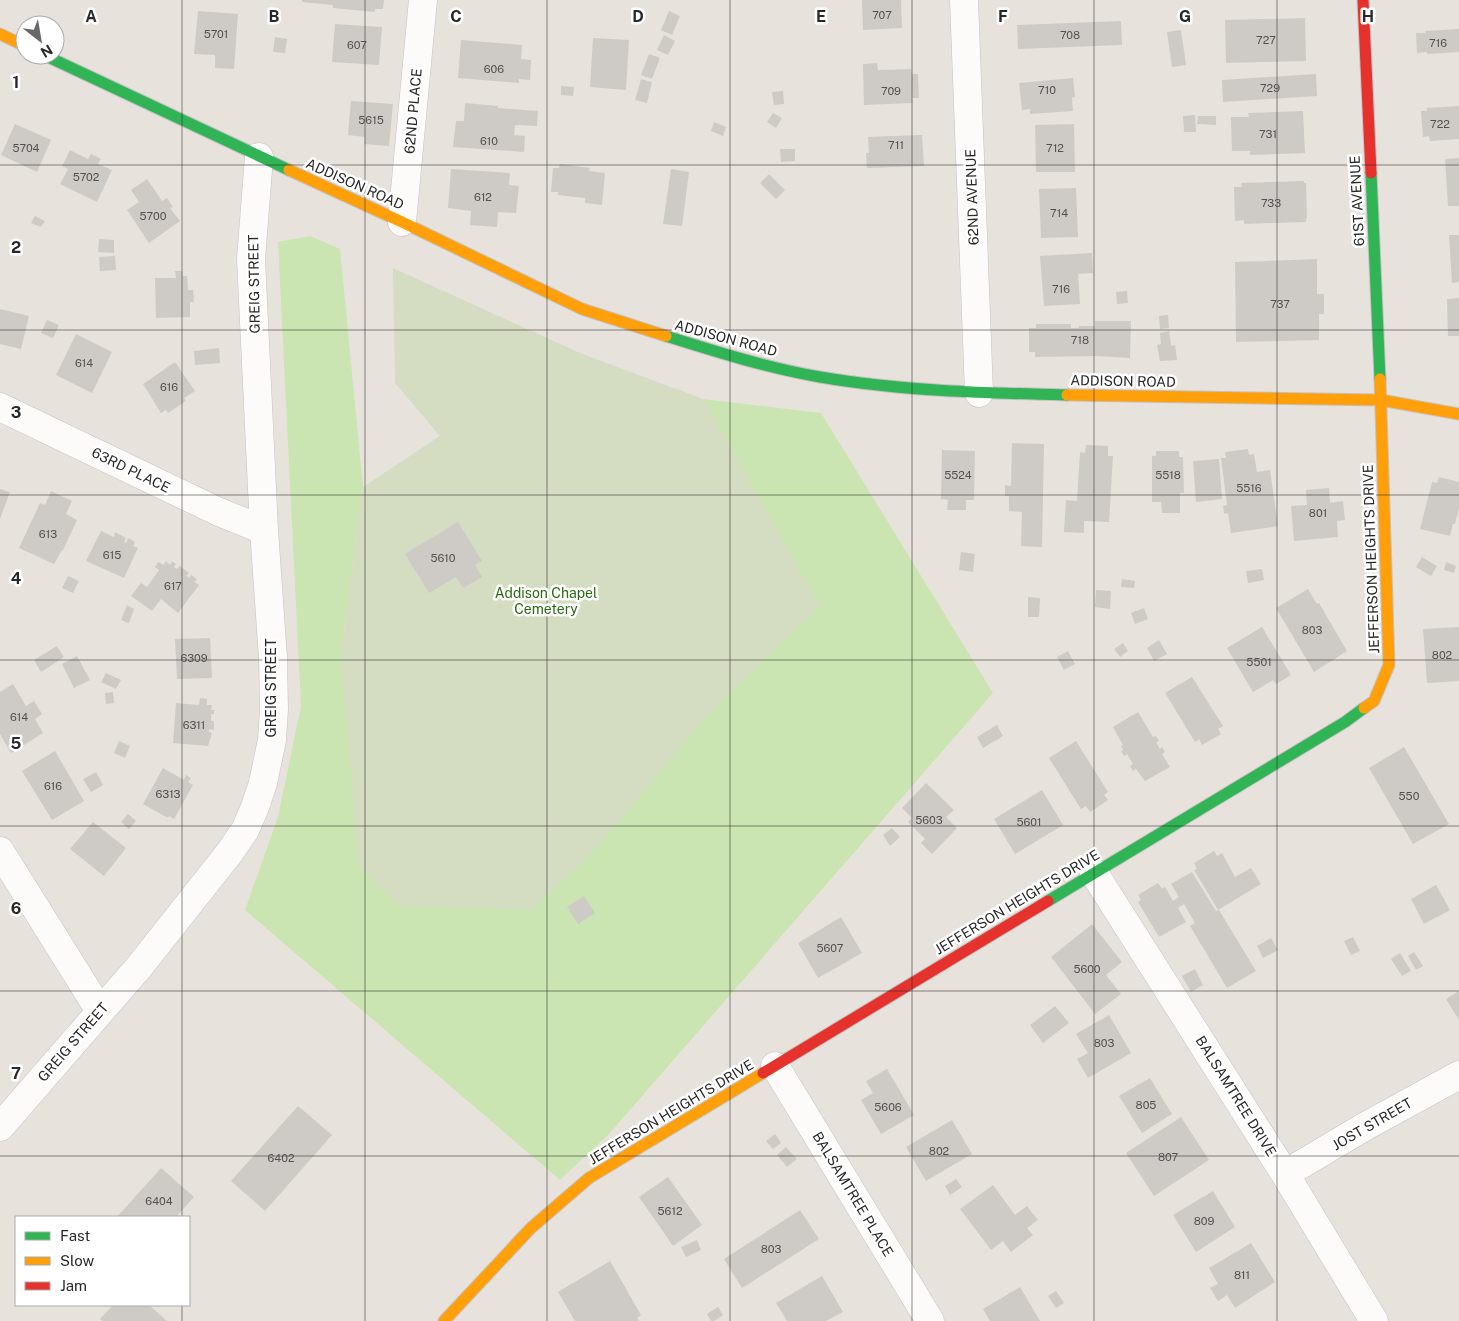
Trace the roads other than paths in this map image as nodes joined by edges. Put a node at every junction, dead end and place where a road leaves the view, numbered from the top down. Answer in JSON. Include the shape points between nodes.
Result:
{"nodes":[{"id":1,"x":424,"y":0,"type":"edge"},
{"id":2,"x":964,"y":0,"type":"edge"},
{"id":3,"x":1364,"y":0,"type":"edge"},
{"id":4,"x":0,"y":34,"type":"edge"},
{"id":5,"x":15,"y":41,"type":"edge"},
{"id":6,"x":65,"y":65,"type":"edge"},
{"id":7,"x":259,"y":157,"type":"junction"},
{"id":8,"x":402,"y":222,"type":"junction"},
{"id":9,"x":979,"y":393,"type":"junction"},
{"id":10,"x":1381,"y":400,"type":"junction"},
{"id":11,"x":0,"y":407,"type":"edge"},
{"id":12,"x":1459,"y":414,"type":"edge"},
{"id":13,"x":264,"y":530,"type":"junction"},
{"id":14,"x":0,"y":850,"type":"edge"},
{"id":15,"x":1094,"y":873,"type":"junction"},
{"id":16,"x":100,"y":1011,"type":"junction"},
{"id":17,"x":775,"y":1066,"type":"junction"},
{"id":18,"x":1459,"y":1075,"type":"edge"},
{"id":19,"x":0,"y":1127,"type":"edge"},
{"id":20,"x":1285,"y":1174,"type":"junction"},
{"id":21,"x":444,"y":1321,"type":"edge"},
{"id":22,"x":930,"y":1321,"type":"edge"},
{"id":23,"x":1374,"y":1321,"type":"edge"}],
"edges":[{"from":1,"to":8,"type":"street","name":"62ND PLACE"},
{"from":2,"to":9,"type":"street","name":"62ND AVENUE"},
{"from":3,"to":10,"type":"street","name":"61ST AVENUE"},
{"from":4,"to":5,"type":"street"},
{"from":6,"to":7,"type":"street","name":"ADDISON ROAD"},
{"from":7,"to":8,"type":"street","name":"ADDISON ROAD"},
{"from":7,"to":13,"type":"street","name":"GREIG STREET","via":[[252,259]]},
{"from":8,"to":9,"type":"street","name":"ADDISON ROAD","via":[[582,309],[737,358],[858,383]]},
{"from":9,"to":10,"type":"street","name":"ADDISON ROAD"},
{"from":10,"to":12,"type":"street","name":"ADDISON ROAD"},
{"from":10,"to":15,"type":"street","name":"JEFFERSON HEIGHTS DRIVE","via":[[1389,665],[1374,701],[1345,722]]},
{"from":11,"to":13,"type":"street","name":"63RD PLACE","via":[[176,492]]},
{"from":13,"to":16,"type":"street","name":"GREIG STREET","via":[[274,709],[269,759],[255,808],[230,852]]},
{"from":14,"to":16,"type":"street"},
{"from":15,"to":17,"type":"street","name":"JEFFERSON HEIGHTS DRIVE"},
{"from":15,"to":20,"type":"street","name":"BALSAMTREE DRIVE"},
{"from":16,"to":19,"type":"street","name":"GREIG STREET"},
{"from":17,"to":21,"type":"street","name":"JEFFERSON HEIGHTS DRIVE","via":[[589,1178],[519,1241]]},
{"from":17,"to":22,"type":"street","name":"BALSAMTREE PLACE"},
{"from":18,"to":20,"type":"street","name":"JOST STREET"},
{"from":20,"to":23,"type":"street","name":"BALSAMTREE DRIVE"}]}
